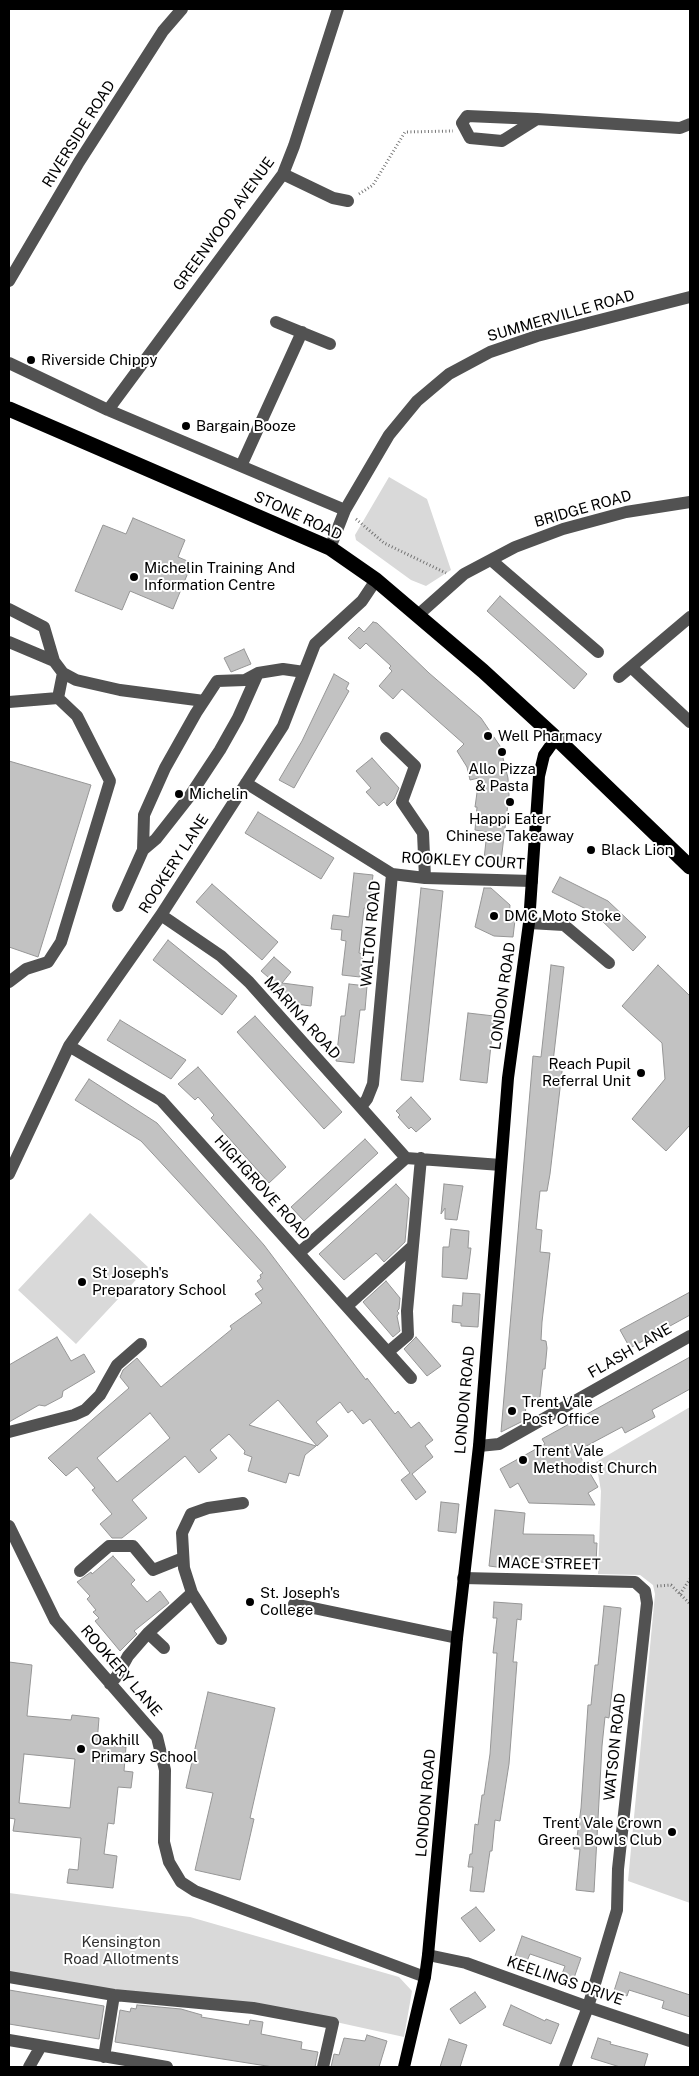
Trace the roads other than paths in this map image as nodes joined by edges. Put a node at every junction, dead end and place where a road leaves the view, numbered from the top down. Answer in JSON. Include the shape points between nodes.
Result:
{"nodes":[{"id":1,"x":182,"y":9,"type":"edge"},
{"id":2,"x":338,"y":9,"type":"edge"},
{"id":3,"x":537,"y":119,"type":"junction"},
{"id":4,"x":690,"y":124,"type":"edge"},
{"id":5,"x":283,"y":174,"type":"junction"},
{"id":6,"x":348,"y":202,"type":"road end"},
{"id":7,"x":9,"y":281,"type":"edge"},
{"id":8,"x":690,"y":297,"type":"edge"},
{"id":9,"x":276,"y":322,"type":"dead end"},
{"id":10,"x":302,"y":332,"type":"junction"},
{"id":11,"x":330,"y":344,"type":"dead end"},
{"id":12,"x":9,"y":363,"type":"edge"},
{"id":13,"x":9,"y":409,"type":"edge"},
{"id":14,"x":108,"y":410,"type":"junction"},
{"id":15,"x":240,"y":466,"type":"junction"},
{"id":16,"x":690,"y":502,"type":"edge"},
{"id":17,"x":345,"y":510,"type":"junction"},
{"id":18,"x":330,"y":548,"type":"junction"},
{"id":19,"x":491,"y":560,"type":"junction"},
{"id":20,"x":376,"y":580,"type":"junction"},
{"id":21,"x":9,"y":609,"type":"edge"},
{"id":22,"x":418,"y":615,"type":"junction"},
{"id":23,"x":690,"y":617,"type":"edge"},
{"id":24,"x":9,"y":620,"type":"edge"},
{"id":25,"x":44,"y":629,"type":"junction"},
{"id":26,"x":9,"y":642,"type":"edge"},
{"id":27,"x":598,"y":652,"type":"dead end"},
{"id":28,"x":54,"y":661,"type":"junction"},
{"id":29,"x":631,"y":667,"type":"junction"},
{"id":30,"x":304,"y":672,"type":"junction"},
{"id":31,"x":63,"y":673,"type":"junction"},
{"id":32,"x":258,"y":673,"type":"junction"},
{"id":33,"x":619,"y":677,"type":"dead end"},
{"id":34,"x":58,"y":698,"type":"junction"},
{"id":35,"x":9,"y":702,"type":"edge"},
{"id":36,"x":204,"y":702,"type":"junction"},
{"id":37,"x":690,"y":722,"type":"edge"},
{"id":38,"x":386,"y":738,"type":"dead end"},
{"id":39,"x":556,"y":738,"type":"junction"},
{"id":40,"x":246,"y":783,"type":"junction"},
{"id":41,"x":143,"y":850,"type":"junction"},
{"id":42,"x":690,"y":867,"type":"edge"},
{"id":43,"x":392,"y":874,"type":"junction"},
{"id":44,"x":424,"y":878,"type":"junction"},
{"id":45,"x":532,"y":881,"type":"junction"},
{"id":46,"x":118,"y":906,"type":"dead end"},
{"id":47,"x":161,"y":915,"type":"junction"},
{"id":48,"x":529,"y":923,"type":"junction"},
{"id":49,"x":609,"y":963,"type":"dead end"},
{"id":50,"x":9,"y":982,"type":"edge"},
{"id":51,"x":69,"y":1046,"type":"junction"},
{"id":52,"x":361,"y":1107,"type":"junction"},
{"id":53,"x":406,"y":1158,"type":"junction"},
{"id":54,"x":421,"y":1158,"type":"junction"},
{"id":55,"x":501,"y":1165,"type":"junction"},
{"id":56,"x":9,"y":1174,"type":"edge"},
{"id":57,"x":413,"y":1246,"type":"junction"},
{"id":58,"x":299,"y":1254,"type":"junction"},
{"id":59,"x":347,"y":1306,"type":"junction"},
{"id":60,"x":690,"y":1336,"type":"edge"},
{"id":61,"x":141,"y":1344,"type":"dead end"},
{"id":62,"x":388,"y":1352,"type":"junction"},
{"id":63,"x":411,"y":1378,"type":"dead end"},
{"id":64,"x":9,"y":1432,"type":"edge"},
{"id":65,"x":479,"y":1446,"type":"junction"},
{"id":66,"x":243,"y":1503,"type":"dead end"},
{"id":67,"x":9,"y":1526,"type":"edge"},
{"id":68,"x":183,"y":1558,"type":"junction"},
{"id":69,"x":80,"y":1571,"type":"dead end"},
{"id":70,"x":463,"y":1578,"type":"junction"},
{"id":71,"x":638,"y":1584,"type":"joint"},
{"id":72,"x":192,"y":1593,"type":"junction"},
{"id":73,"x":294,"y":1604,"type":"dead end"},
{"id":74,"x":148,"y":1633,"type":"junction"},
{"id":75,"x":457,"y":1638,"type":"junction"},
{"id":76,"x":221,"y":1639,"type":"dead end"},
{"id":77,"x":164,"y":1648,"type":"dead end"},
{"id":78,"x":110,"y":1684,"type":"junction"},
{"id":79,"x":428,"y":1955,"type":"junction"},
{"id":80,"x":9,"y":1977,"type":"edge"},
{"id":81,"x":425,"y":1977,"type":"junction"},
{"id":82,"x":114,"y":1996,"type":"junction"},
{"id":83,"x":588,"y":2007,"type":"junction"},
{"id":84,"x":9,"y":2040,"type":"edge"},
{"id":85,"x":690,"y":2041,"type":"edge"},
{"id":86,"x":41,"y":2046,"type":"junction"},
{"id":87,"x":105,"y":2061,"type":"edge"},
{"id":88,"x":30,"y":2067,"type":"edge"},
{"id":89,"x":167,"y":2067,"type":"edge"},
{"id":90,"x":322,"y":2067,"type":"edge"},
{"id":91,"x":404,"y":2067,"type":"edge"},
{"id":92,"x":565,"y":2067,"type":"edge"}],
"edges":[{"from":1,"to":7,"type":"street","name":"RIVERSIDE ROAD","via":[[163,31],[79,162]]},
{"from":2,"to":5,"type":"street","name":"GREENWOOD AVENUE"},
{"from":3,"to":3,"type":"street","via":[[467,116],[462,122],[470,138],[502,140]]},
{"from":3,"to":4,"type":"street","via":[[680,128]]},
{"from":5,"to":6,"type":"street"},
{"from":5,"to":14,"type":"street","name":"GREENWOOD AVENUE"},
{"from":8,"to":17,"type":"street","name":"SUMMERVILLE ROAD","via":[[537,336],[490,352],[449,374],[417,401],[389,435]]},
{"from":9,"to":10,"type":"street"},
{"from":10,"to":11,"type":"street"},
{"from":10,"to":15,"type":"street"},
{"from":12,"to":14,"type":"street","name":"STONE ROAD"},
{"from":13,"to":18,"type":"highway","name":"STONE ROAD"},
{"from":14,"to":15,"type":"street","name":"STONE ROAD"},
{"from":15,"to":17,"type":"street","name":"STONE ROAD"},
{"from":16,"to":19,"type":"street","name":"BRIDGE ROAD","via":[[626,512],[563,528]]},
{"from":17,"to":18,"type":"street","name":"SUMMERVILLE ROAD"},
{"from":18,"to":20,"type":"highway","name":"STONE ROAD"},
{"from":19,"to":22,"type":"street","name":"BRIDGE ROAD","via":[[458,579]]},
{"from":19,"to":27,"type":"street"},
{"from":20,"to":22,"type":"highway","name":"STONE ROAD"},
{"from":20,"to":30,"type":"street","name":"ROOKERY LANE","via":[[362,601],[315,644]]},
{"from":21,"to":25,"type":"street"},
{"from":22,"to":39,"type":"highway","name":"STONE ROAD"},
{"from":23,"to":29,"type":"street"},
{"from":24,"to":25,"type":"street"},
{"from":25,"to":28,"type":"street"},
{"from":26,"to":28,"type":"street"},
{"from":28,"to":31,"type":"street"},
{"from":29,"to":33,"type":"street"},
{"from":29,"to":37,"type":"street"},
{"from":30,"to":32,"type":"street","via":[[283,669]]},
{"from":30,"to":40,"type":"street","name":"ROOKERY LANE","via":[[283,726]]},
{"from":31,"to":34,"type":"street"},
{"from":31,"to":36,"type":"street","via":[[76,680],[120,690]]},
{"from":32,"to":36,"type":"street","via":[[245,680],[217,681]]},
{"from":32,"to":41,"type":"street","via":[[220,750],[189,797],[156,839]]},
{"from":34,"to":35,"type":"street"},
{"from":34,"to":50,"type":"street","via":[[77,716],[110,781],[61,942],[48,962],[26,969]]},
{"from":36,"to":41,"type":"street","via":[[165,768],[144,816]]},
{"from":38,"to":44,"type":"street","via":[[415,766],[402,802],[423,833]]},
{"from":39,"to":42,"type":"highway","name":"STONE ROAD"},
{"from":39,"to":45,"type":"main road","name":"LONDON ROAD","via":[[544,756],[539,776]]},
{"from":40,"to":43,"type":"street","name":"WALTON ROAD"},
{"from":40,"to":47,"type":"street","name":"ROOKERY LANE"},
{"from":41,"to":46,"type":"street"},
{"from":43,"to":44,"type":"street","name":"ROOKLEY COURT"},
{"from":43,"to":52,"type":"street","name":"WALTON ROAD","via":[[373,1084]]},
{"from":44,"to":45,"type":"street","name":"ROOKLEY COURT"},
{"from":45,"to":48,"type":"main road","name":"LONDON ROAD"},
{"from":47,"to":51,"type":"street","name":"ROOKERY LANE"},
{"from":47,"to":52,"type":"street","name":"MARINA ROAD","via":[[221,956]]},
{"from":48,"to":49,"type":"street","via":[[564,925]]},
{"from":48,"to":55,"type":"main road","name":"LONDON ROAD","via":[[508,1078]]},
{"from":51,"to":56,"type":"street","name":"ROOKERY LANE"},
{"from":51,"to":58,"type":"street","name":"HIGHGROVE ROAD","via":[[161,1100]]},
{"from":52,"to":53,"type":"street","name":"MARINA ROAD"},
{"from":53,"to":54,"type":"street"},
{"from":53,"to":58,"type":"street"},
{"from":54,"to":55,"type":"street"},
{"from":54,"to":57,"type":"street"},
{"from":55,"to":65,"type":"main road","name":"LONDON ROAD"},
{"from":57,"to":59,"type":"street"},
{"from":57,"to":62,"type":"street","via":[[408,1335]]},
{"from":58,"to":59,"type":"street","name":"HIGHGROVE ROAD"},
{"from":59,"to":62,"type":"street","name":"HIGHGROVE ROAD"},
{"from":60,"to":65,"type":"street","name":"FLASH LANE","via":[[499,1444]]},
{"from":61,"to":64,"type":"street","via":[[117,1365],[100,1395],[85,1410]]},
{"from":62,"to":63,"type":"street","name":"HIGHGROVE ROAD"},
{"from":65,"to":70,"type":"main road","name":"LONDON ROAD"},
{"from":66,"to":68,"type":"street","via":[[192,1514],[182,1533]]},
{"from":67,"to":78,"type":"street","name":"ROOKERY LANE","via":[[55,1620]]},
{"from":68,"to":69,"type":"street","via":[[153,1570],[133,1546],[110,1546]]},
{"from":68,"to":72,"type":"street"},
{"from":70,"to":71,"type":"street","name":"MACE STREET"},
{"from":70,"to":75,"type":"main road","name":"LONDON ROAD"},
{"from":71,"to":83,"type":"street","name":"WATSON ROAD","via":[[647,1603],[618,1869],[617,1910]]},
{"from":72,"to":74,"type":"street"},
{"from":72,"to":76,"type":"street"},
{"from":73,"to":75,"type":"street"},
{"from":74,"to":77,"type":"street"},
{"from":74,"to":78,"type":"street"},
{"from":75,"to":79,"type":"main road","name":"LONDON ROAD"},
{"from":78,"to":81,"type":"street","name":"ROOKERY LANE","via":[[157,1737],[165,1770],[164,1842],[169,1862],[181,1882],[195,1891]]},
{"from":79,"to":81,"type":"main road","name":"LONDON ROAD"},
{"from":79,"to":83,"type":"street","name":"KEELINGS DRIVE","via":[[466,1963]]},
{"from":80,"to":82,"type":"street"},
{"from":81,"to":91,"type":"main road","name":"LONDON ROAD"},
{"from":82,"to":87,"type":"street"},
{"from":82,"to":90,"type":"street","via":[[253,2008],[333,2023]]},
{"from":83,"to":85,"type":"street","name":"KEELINGS DRIVE"},
{"from":83,"to":92,"type":"street","name":"WATSON ROAD"},
{"from":84,"to":86,"type":"street"},
{"from":86,"to":87,"type":"street"},
{"from":86,"to":88,"type":"street"},
{"from":87,"to":89,"type":"street"}]}
